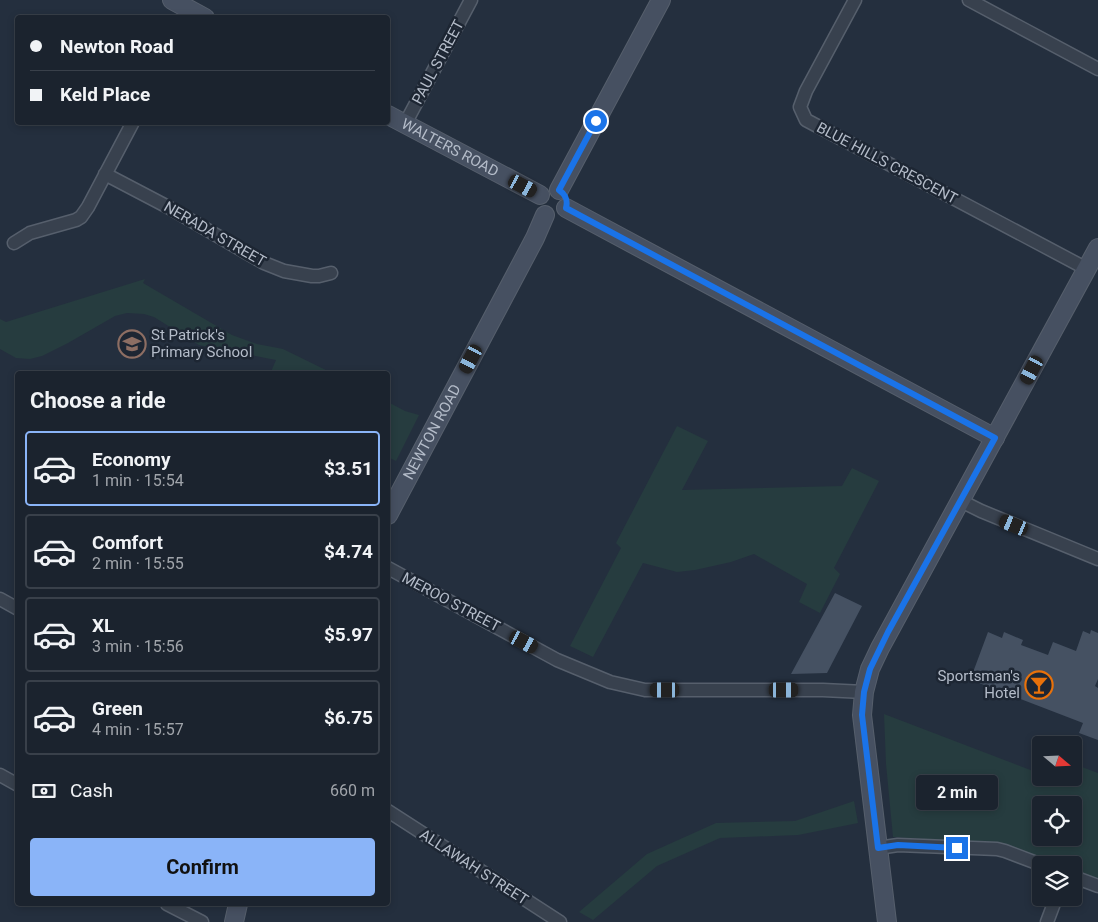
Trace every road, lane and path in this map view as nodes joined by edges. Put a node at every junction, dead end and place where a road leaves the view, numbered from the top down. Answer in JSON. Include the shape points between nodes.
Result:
{"nodes":[{"id":1,"x":172,"y":0,"type":"edge"},
{"id":2,"x":471,"y":0,"type":"edge"},
{"id":3,"x":661,"y":0,"type":"edge"},
{"id":4,"x":855,"y":0,"type":"edge"},
{"id":5,"x":969,"y":0,"type":"edge"},
{"id":6,"x":195,"y":15,"type":"edge"},
{"id":7,"x":1098,"y":69,"type":"edge"},
{"id":8,"x":390,"y":116,"type":"edge"},
{"id":9,"x":405,"y":124,"type":"junction"},
{"id":10,"x":131,"y":125,"type":"edge"},
{"id":11,"x":105,"y":174,"type":"junction"},
{"id":12,"x":559,"y":190,"type":"junction"},
{"id":13,"x":540,"y":195,"type":"junction"},
{"id":14,"x":566,"y":208,"type":"junction"},
{"id":15,"x":545,"y":215,"type":"junction"},
{"id":16,"x":14,"y":243,"type":"dead end"},
{"id":17,"x":1098,"y":248,"type":"edge"},
{"id":18,"x":1087,"y":269,"type":"junction"},
{"id":19,"x":331,"y":273,"type":"dead end"},
{"id":20,"x":995,"y":438,"type":"junction"},
{"id":21,"x":961,"y":501,"type":"junction"},
{"id":22,"x":390,"y":511,"type":"edge"},
{"id":23,"x":1098,"y":559,"type":"edge"},
{"id":24,"x":390,"y":569,"type":"edge"},
{"id":25,"x":0,"y":599,"type":"edge"},
{"id":26,"x":15,"y":606,"type":"edge"},
{"id":27,"x":864,"y":692,"type":"junction"},
{"id":28,"x":0,"y":775,"type":"edge"},
{"id":29,"x":15,"y":783,"type":"edge"},
{"id":30,"x":390,"y":812,"type":"edge"},
{"id":31,"x":878,"y":848,"type":"junction"},
{"id":32,"x":1032,"y":861,"type":"edge"},
{"id":33,"x":1082,"y":880,"type":"edge"},
{"id":34,"x":1098,"y":886,"type":"edge"},
{"id":35,"x":171,"y":906,"type":"edge"},
{"id":36,"x":238,"y":906,"type":"edge"},
{"id":37,"x":1053,"y":906,"type":"edge"},
{"id":38,"x":202,"y":922,"type":"edge"},
{"id":39,"x":234,"y":922,"type":"edge"},
{"id":40,"x":560,"y":922,"type":"edge"},
{"id":41,"x":887,"y":922,"type":"edge"},
{"id":42,"x":1047,"y":922,"type":"edge"}],
"edges":[{"from":1,"to":6,"type":"street"},
{"from":2,"to":9,"type":"street","name":"PAUL STREET"},
{"from":3,"to":12,"type":"street"},
{"from":4,"to":18,"type":"street","name":"BLUE HILLS CRESCENT","via":[[806,91],[800,107],[806,120]]},
{"from":5,"to":7,"type":"street"},
{"from":8,"to":9,"type":"street","name":"WALTERS ROAD"},
{"from":9,"to":13,"type":"street","name":"WALTERS ROAD"},
{"from":10,"to":11,"type":"street"},
{"from":11,"to":16,"type":"street","via":[[81,217],[30,233]]},
{"from":11,"to":19,"type":"street","name":"NERADA STREET","via":[[264,263],[312,276]]},
{"from":12,"to":13,"type":"street","via":[[551,188]]},
{"from":12,"to":14,"type":"street","via":[[567,200]]},
{"from":13,"to":15,"type":"street","via":[[539,208]]},
{"from":14,"to":15,"type":"street","via":[[557,217]]},
{"from":14,"to":20,"type":"street"},
{"from":15,"to":22,"type":"street","name":"NEWTON ROAD"},
{"from":17,"to":18,"type":"street"},
{"from":18,"to":20,"type":"street"},
{"from":20,"to":21,"type":"street"},
{"from":21,"to":23,"type":"street"},
{"from":21,"to":27,"type":"street","via":[[880,648]]},
{"from":24,"to":27,"type":"street","name":"MEROO STREET","via":[[558,660],[610,682],[645,690]]},
{"from":25,"to":26,"type":"street"},
{"from":27,"to":31,"type":"street","via":[[862,715]]},
{"from":28,"to":29,"type":"street"},
{"from":30,"to":40,"type":"street","name":"ALLAWAH STREET"},
{"from":31,"to":32,"type":"street","via":[[898,845],[997,849]]},
{"from":31,"to":41,"type":"street"},
{"from":33,"to":34,"type":"street"},
{"from":35,"to":38,"type":"street"},
{"from":36,"to":39,"type":"street"},
{"from":37,"to":42,"type":"street"}]}
